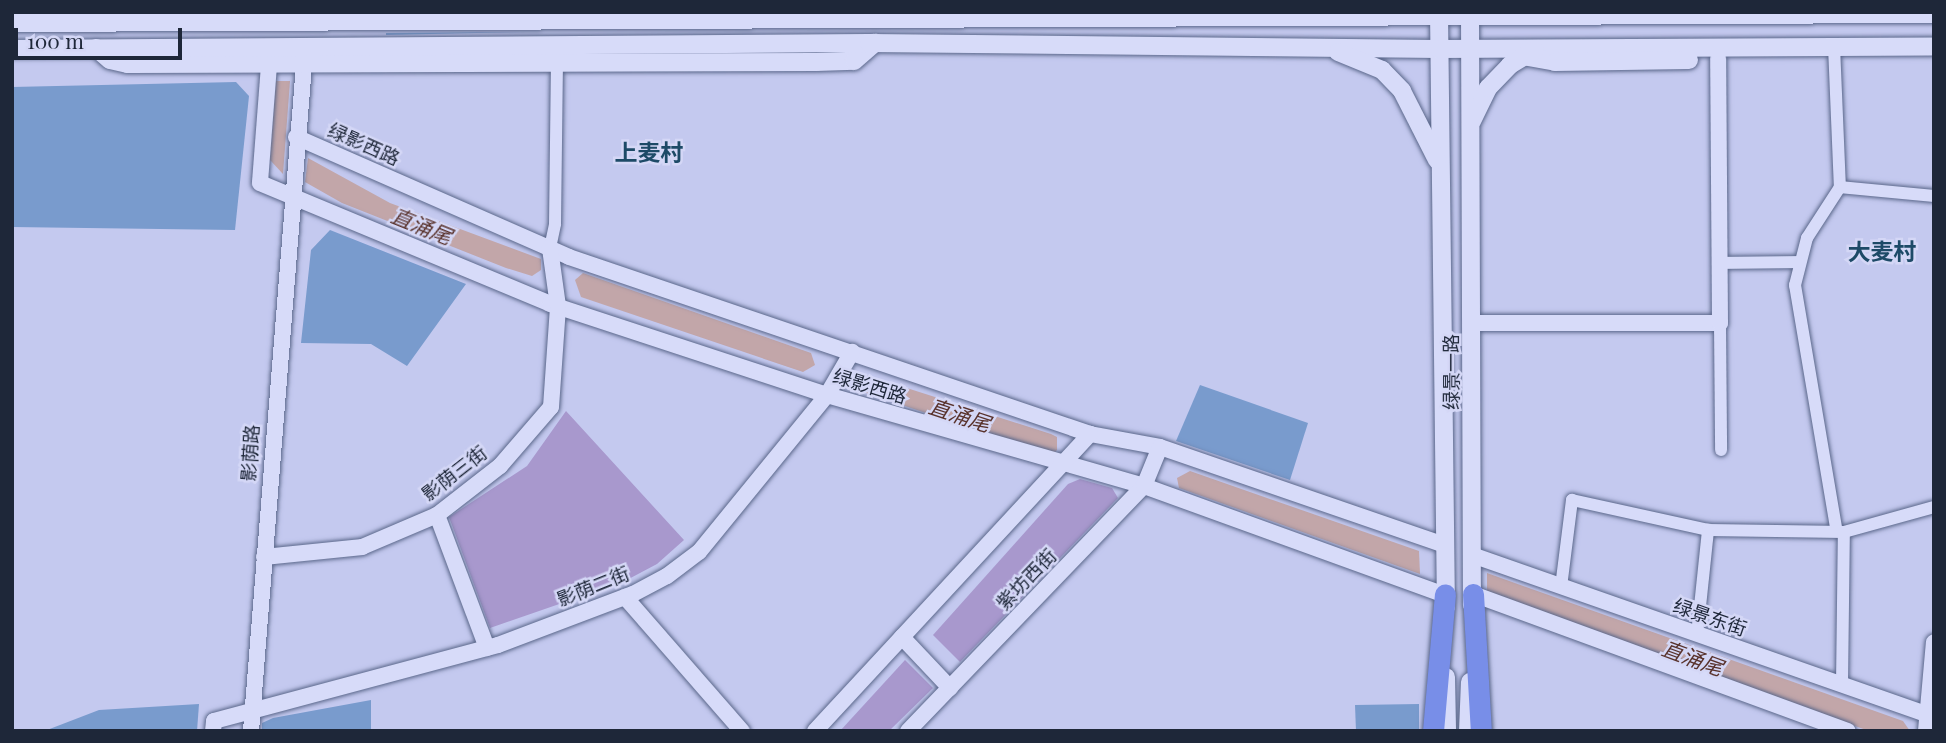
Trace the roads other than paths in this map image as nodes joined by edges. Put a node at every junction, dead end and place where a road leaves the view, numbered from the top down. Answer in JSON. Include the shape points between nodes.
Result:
{"nodes":[{"id":1,"x":1470,"y":12,"type":"edge"},
{"id":2,"x":1439,"y":13,"type":"edge"},
{"id":3,"x":1817,"y":13,"type":"edge"},
{"id":4,"x":1268,"y":14,"type":"edge"},
{"id":5,"x":1335,"y":14,"type":"edge"},
{"id":6,"x":1566,"y":14,"type":"edge"},
{"id":7,"x":1934,"y":14,"type":"edge"},
{"id":8,"x":557,"y":17,"type":"edge"},
{"id":9,"x":712,"y":17,"type":"edge"},
{"id":10,"x":884,"y":17,"type":"edge"},
{"id":11,"x":315,"y":18,"type":"edge"},
{"id":12,"x":256,"y":19,"type":"edge"},
{"id":13,"x":12,"y":23,"type":"edge"},
{"id":14,"x":1934,"y":46,"type":"edge"},
{"id":15,"x":1328,"y":48,"type":"junction"},
{"id":16,"x":12,"y":49,"type":"edge"},
{"id":17,"x":1439,"y":49,"type":"junction"},
{"id":18,"x":1470,"y":49,"type":"junction"},
{"id":19,"x":271,"y":52,"type":"junction"},
{"id":20,"x":1532,"y":52,"type":"junction"},
{"id":21,"x":1834,"y":52,"type":"junction"},
{"id":22,"x":304,"y":53,"type":"junction"},
{"id":23,"x":557,"y":54,"type":"junction"},
{"id":24,"x":1934,"y":57,"type":"edge"},
{"id":25,"x":1718,"y":60,"type":"junction"},
{"id":26,"x":1470,"y":124,"type":"junction"},
{"id":27,"x":296,"y":138,"type":"junction"},
{"id":28,"x":1439,"y":166,"type":"junction"},
{"id":29,"x":1840,"y":187,"type":"junction"},
{"id":30,"x":1934,"y":195,"type":"edge"},
{"id":31,"x":290,"y":197,"type":"junction"},
{"id":32,"x":550,"y":248,"type":"junction"},
{"id":33,"x":1798,"y":262,"type":"junction"},
{"id":34,"x":1720,"y":263,"type":"junction"},
{"id":35,"x":558,"y":306,"type":"junction"},
{"id":36,"x":1471,"y":323,"type":"junction"},
{"id":37,"x":1720,"y":323,"type":"junction"},
{"id":38,"x":852,"y":352,"type":"junction"},
{"id":39,"x":827,"y":395,"type":"junction"},
{"id":40,"x":1090,"y":434,"type":"junction"},
{"id":41,"x":1160,"y":447,"type":"junction"},
{"id":42,"x":1721,"y":450,"type":"dead end"},
{"id":43,"x":1062,"y":462,"type":"junction"},
{"id":44,"x":1144,"y":486,"type":"junction"},
{"id":45,"x":1934,"y":507,"type":"edge"},
{"id":46,"x":437,"y":515,"type":"junction"},
{"id":47,"x":1707,"y":530,"type":"junction"},
{"id":48,"x":1840,"y":530,"type":"junction"},
{"id":49,"x":1445,"y":545,"type":"junction"},
{"id":50,"x":1472,"y":555,"type":"junction"},
{"id":51,"x":264,"y":557,"type":"junction"},
{"id":52,"x":1561,"y":587,"type":"junction"},
{"id":53,"x":1472,"y":594,"type":"junction"},
{"id":54,"x":1445,"y":595,"type":"junction"},
{"id":55,"x":625,"y":597,"type":"junction"},
{"id":56,"x":1696,"y":635,"type":"junction"},
{"id":57,"x":902,"y":637,"type":"junction"},
{"id":58,"x":1934,"y":642,"type":"edge"},
{"id":59,"x":487,"y":648,"type":"junction"},
{"id":60,"x":1842,"y":685,"type":"junction"},
{"id":61,"x":950,"y":688,"type":"junction"},
{"id":62,"x":253,"y":712,"type":"junction"},
{"id":63,"x":1930,"y":721,"type":"edge"},
{"id":64,"x":213,"y":731,"type":"edge"},
{"id":65,"x":251,"y":731,"type":"edge"},
{"id":66,"x":742,"y":731,"type":"edge"},
{"id":67,"x":815,"y":731,"type":"edge"},
{"id":68,"x":908,"y":731,"type":"edge"},
{"id":69,"x":1433,"y":731,"type":"edge"},
{"id":70,"x":1447,"y":731,"type":"edge"},
{"id":71,"x":1468,"y":731,"type":"edge"},
{"id":72,"x":1481,"y":731,"type":"edge"},
{"id":73,"x":1847,"y":731,"type":"edge"}],
"edges":[{"from":1,"to":2,"type":"main road"},
{"from":1,"to":6,"type":"main road"},
{"from":1,"to":18,"type":"main road","name":"绿景一路"},
{"from":2,"to":5,"type":"main road"},
{"from":2,"to":17,"type":"main road","name":"绿景一路"},
{"from":3,"to":6,"type":"main road"},
{"from":3,"to":7,"type":"main road"},
{"from":4,"to":5,"type":"main road"},
{"from":4,"to":10,"type":"main road"},
{"from":8,"to":9,"type":"main road"},
{"from":8,"to":11,"type":"main road"},
{"from":9,"to":10,"type":"main road"},
{"from":11,"to":12,"type":"main road"},
{"from":12,"to":13,"type":"main road"},
{"from":14,"to":21,"type":"main road"},
{"from":15,"to":17,"type":"main road"},
{"from":15,"to":23,"type":"main road","via":[[875,43],[816,53]]},
{"from":15,"to":28,"type":"main road","via":[[1382,70],[1402,91]]},
{"from":16,"to":19,"type":"main road"},
{"from":17,"to":18,"type":"main road"},
{"from":17,"to":28,"type":"main road","name":"绿景一路"},
{"from":18,"to":20,"type":"main road"},
{"from":18,"to":26,"type":"main road","name":"绿景一路"},
{"from":19,"to":22,"type":"main road"},
{"from":19,"to":31,"type":"street","via":[[260,183]]},
{"from":20,"to":21,"type":"main road"},
{"from":20,"to":25,"type":"main road","via":[[1555,62]]},
{"from":20,"to":26,"type":"main road","via":[[1488,88]]},
{"from":21,"to":24,"type":"main road"},
{"from":21,"to":25,"type":"main road"},
{"from":21,"to":29,"type":"street"},
{"from":22,"to":23,"type":"main road"},
{"from":22,"to":27,"type":"street","name":"影荫路"},
{"from":23,"to":32,"type":"street","via":[[555,224]]},
{"from":25,"to":34,"type":"street"},
{"from":26,"to":36,"type":"main road","name":"绿景一路"},
{"from":27,"to":31,"type":"street","name":"影荫路"},
{"from":27,"to":32,"type":"street","name":"绿影西路"},
{"from":28,"to":49,"type":"main road","name":"绿景一路"},
{"from":29,"to":30,"type":"street"},
{"from":29,"to":33,"type":"street"},
{"from":31,"to":35,"type":"street","name":"绿影西路"},
{"from":31,"to":51,"type":"street","name":"影荫路"},
{"from":32,"to":35,"type":"street","name":"影荫三街"},
{"from":32,"to":38,"type":"street","name":"绿影西路"},
{"from":33,"to":34,"type":"street"},
{"from":33,"to":48,"type":"street","via":[[1795,285]]},
{"from":34,"to":37,"type":"street"},
{"from":35,"to":39,"type":"street","name":"绿影西路"},
{"from":35,"to":46,"type":"street","name":"影荫三街","via":[[551,407],[500,466]]},
{"from":36,"to":37,"type":"street"},
{"from":36,"to":50,"type":"main road","name":"绿景一路"},
{"from":37,"to":42,"type":"street"},
{"from":38,"to":39,"type":"street","name":"影荫二街"},
{"from":38,"to":40,"type":"street","name":"绿影西路"},
{"from":39,"to":43,"type":"street","name":"绿影西路"},
{"from":39,"to":55,"type":"street","name":"影荫二街","via":[[699,552]]},
{"from":40,"to":41,"type":"street","name":"绿影西路"},
{"from":40,"to":43,"type":"street"},
{"from":41,"to":44,"type":"street","name":"紫坊西街"},
{"from":41,"to":49,"type":"street","name":"绿影西路"},
{"from":43,"to":44,"type":"street","name":"绿影西路"},
{"from":43,"to":57,"type":"street"},
{"from":44,"to":54,"type":"street","name":"绿影西路"},
{"from":44,"to":61,"type":"street","name":"紫坊西街"},
{"from":45,"to":48,"type":"street"},
{"from":46,"to":51,"type":"street","name":"影荫三街","via":[[362,547]]},
{"from":46,"to":59,"type":"street"},
{"from":47,"to":48,"type":"street"},
{"from":47,"to":52,"type":"street","via":[[1572,500]]},
{"from":47,"to":56,"type":"street"},
{"from":48,"to":60,"type":"street"},
{"from":49,"to":54,"type":"main road","name":"绿景一路"},
{"from":50,"to":52,"type":"street","name":"绿景东街"},
{"from":50,"to":53,"type":"main road","name":"绿景一路"},
{"from":51,"to":62,"type":"street","name":"影荫路"},
{"from":52,"to":56,"type":"street","name":"绿景东街"},
{"from":53,"to":71,"type":"main road","name":"绿景一路"},
{"from":53,"to":72,"type":"highway"},
{"from":53,"to":73,"type":"street"},
{"from":54,"to":69,"type":"highway"},
{"from":54,"to":70,"type":"main road","name":"绿景一路"},
{"from":55,"to":59,"type":"street","name":"影荫二街"},
{"from":55,"to":66,"type":"street"},
{"from":56,"to":60,"type":"street","name":"绿景东街"},
{"from":57,"to":61,"type":"street"},
{"from":57,"to":67,"type":"street"},
{"from":58,"to":63,"type":"street"},
{"from":59,"to":62,"type":"street","name":"影荫二街"},
{"from":60,"to":63,"type":"street","name":"绿景东街"},
{"from":61,"to":68,"type":"street","name":"紫坊西街"},
{"from":62,"to":64,"type":"street","via":[[214,721]]},
{"from":62,"to":65,"type":"street","name":"影荫路"}]}
